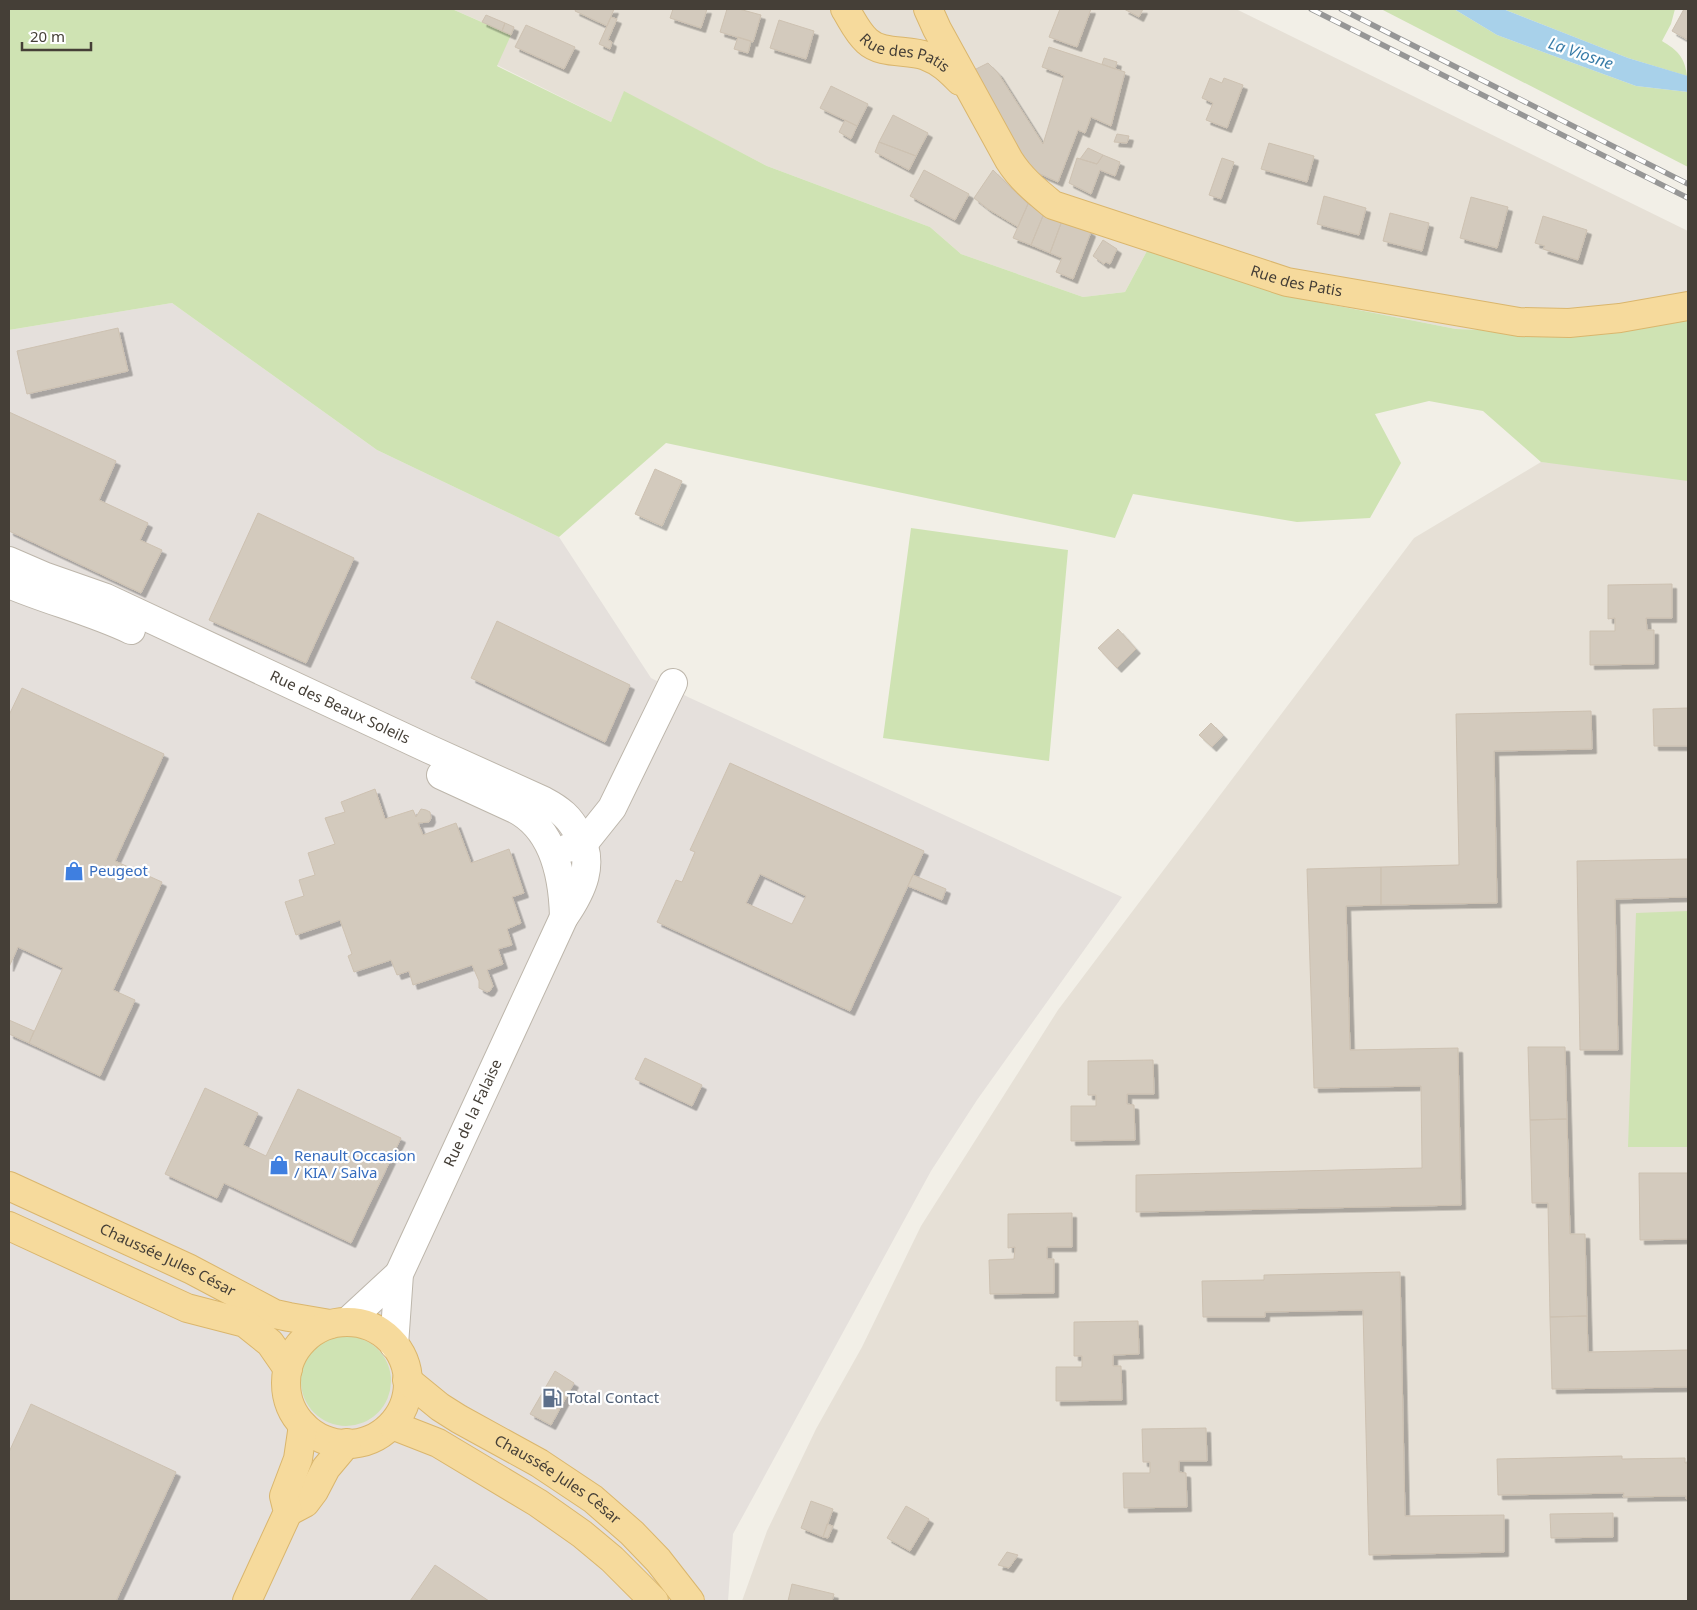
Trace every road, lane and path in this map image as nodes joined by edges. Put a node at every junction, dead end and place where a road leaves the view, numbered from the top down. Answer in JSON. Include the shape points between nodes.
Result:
{"nodes":[{"id":1,"x":928,"y":9,"type":"edge"},
{"id":2,"x":851,"y":16,"type":"edge"},
{"id":3,"x":898,"y":51,"type":"junction"},
{"id":4,"x":970,"y":91,"type":"junction"},
{"id":5,"x":1688,"y":306,"type":"edge"},
{"id":6,"x":9,"y":561,"type":"edge"},
{"id":7,"x":9,"y":584,"type":"edge"},
{"id":8,"x":673,"y":683,"type":"dead end"},
{"id":9,"x":584,"y":843,"type":"junction"},
{"id":10,"x":550,"y":846,"type":"junction"},
{"id":11,"x":564,"y":917,"type":"junction"},
{"id":12,"x":548,"y":952,"type":"joint"},
{"id":13,"x":9,"y":1186,"type":"edge"},
{"id":14,"x":9,"y":1226,"type":"edge"},
{"id":15,"x":399,"y":1274,"type":"junction"},
{"id":16,"x":338,"y":1323,"type":"junction"},
{"id":17,"x":394,"y":1345,"type":"junction"},
{"id":18,"x":288,"y":1369,"type":"junction"},
{"id":19,"x":407,"y":1380,"type":"junction"},
{"id":20,"x":392,"y":1424,"type":"junction"},
{"id":21,"x":303,"y":1425,"type":"junction"},
{"id":22,"x":347,"y":1443,"type":"junction"},
{"id":23,"x":288,"y":1512,"type":"junction"},
{"id":24,"x":247,"y":1601,"type":"edge"},
{"id":25,"x":654,"y":1601,"type":"edge"},
{"id":26,"x":690,"y":1601,"type":"edge"}],
"edges":[{"from":1,"to":3,"type":"street","via":[[931,27],[927,38],[918,47]]},
{"from":1,"to":4,"type":"main road","name":"Rue des Patis"},
{"from":2,"to":3,"type":"main road","name":"Rue des Patis","via":[[868,42]]},
{"from":3,"to":4,"type":"main road","name":"Rue des Patis","via":[[938,61]]},
{"from":4,"to":5,"type":"main road","name":"Rue des Patis","via":[[1017,173],[1054,204],[1287,282],[1519,322],[1620,318]]},
{"from":6,"to":9,"type":"street","name":"Rue des Beaux Soleils","via":[[106,598],[544,801],[570,820]]},
{"from":7,"to":10,"type":"street","name":"Rue des Beaux Soleils","via":[[102,617],[515,809],[534,822]]},
{"from":8,"to":9,"type":"street","via":[[612,808]]},
{"from":9,"to":10,"type":"street","via":[[570,848]]},
{"from":9,"to":11,"type":"street","name":"Rue des Beaux Soleils","via":[[583,881]]},
{"from":10,"to":11,"type":"street","name":"Rue des Beaux Soleils","via":[[561,879]]},
{"from":11,"to":12,"type":"street","name":"Rue des Beaux Soleils"},
{"from":12,"to":15,"type":"street","name":"Rue de la Falaise"},
{"from":13,"to":16,"type":"main road","name":"Chaussée Jules César","via":[[190,1269],[275,1314]]},
{"from":14,"to":18,"type":"main road","name":"Chaussée Jules César","via":[[187,1308],[245,1323],[270,1343]]},
{"from":15,"to":16,"type":"street","name":"Rue de la Falaise"},
{"from":15,"to":17,"type":"street","name":"Rue de la Falaise"},
{"from":16,"to":17,"type":"main road","via":[[360,1323],[373,1328]]},
{"from":16,"to":18,"type":"main road","via":[[312,1333],[299,1345]]},
{"from":17,"to":19,"type":"main road","via":[[405,1365]]},
{"from":18,"to":21,"type":"main road","via":[[288,1399]]},
{"from":19,"to":20,"type":"main road","via":[[403,1406]]},
{"from":19,"to":26,"type":"main road","name":"Chaussée Jules Cèsar","via":[[447,1411],[539,1463],[593,1499],[639,1540]]},
{"from":20,"to":22,"type":"main road","via":[[373,1437]]},
{"from":20,"to":25,"type":"main road","name":"Chaussée Jules Cèsar","via":[[438,1444],[538,1503],[612,1559]]},
{"from":21,"to":22,"type":"main road","via":[[329,1441]]},
{"from":21,"to":23,"type":"main road","via":[[298,1459],[284,1496]]},
{"from":22,"to":23,"type":"main road","via":[[326,1468],[305,1503]]},
{"from":23,"to":24,"type":"main road"}]}
